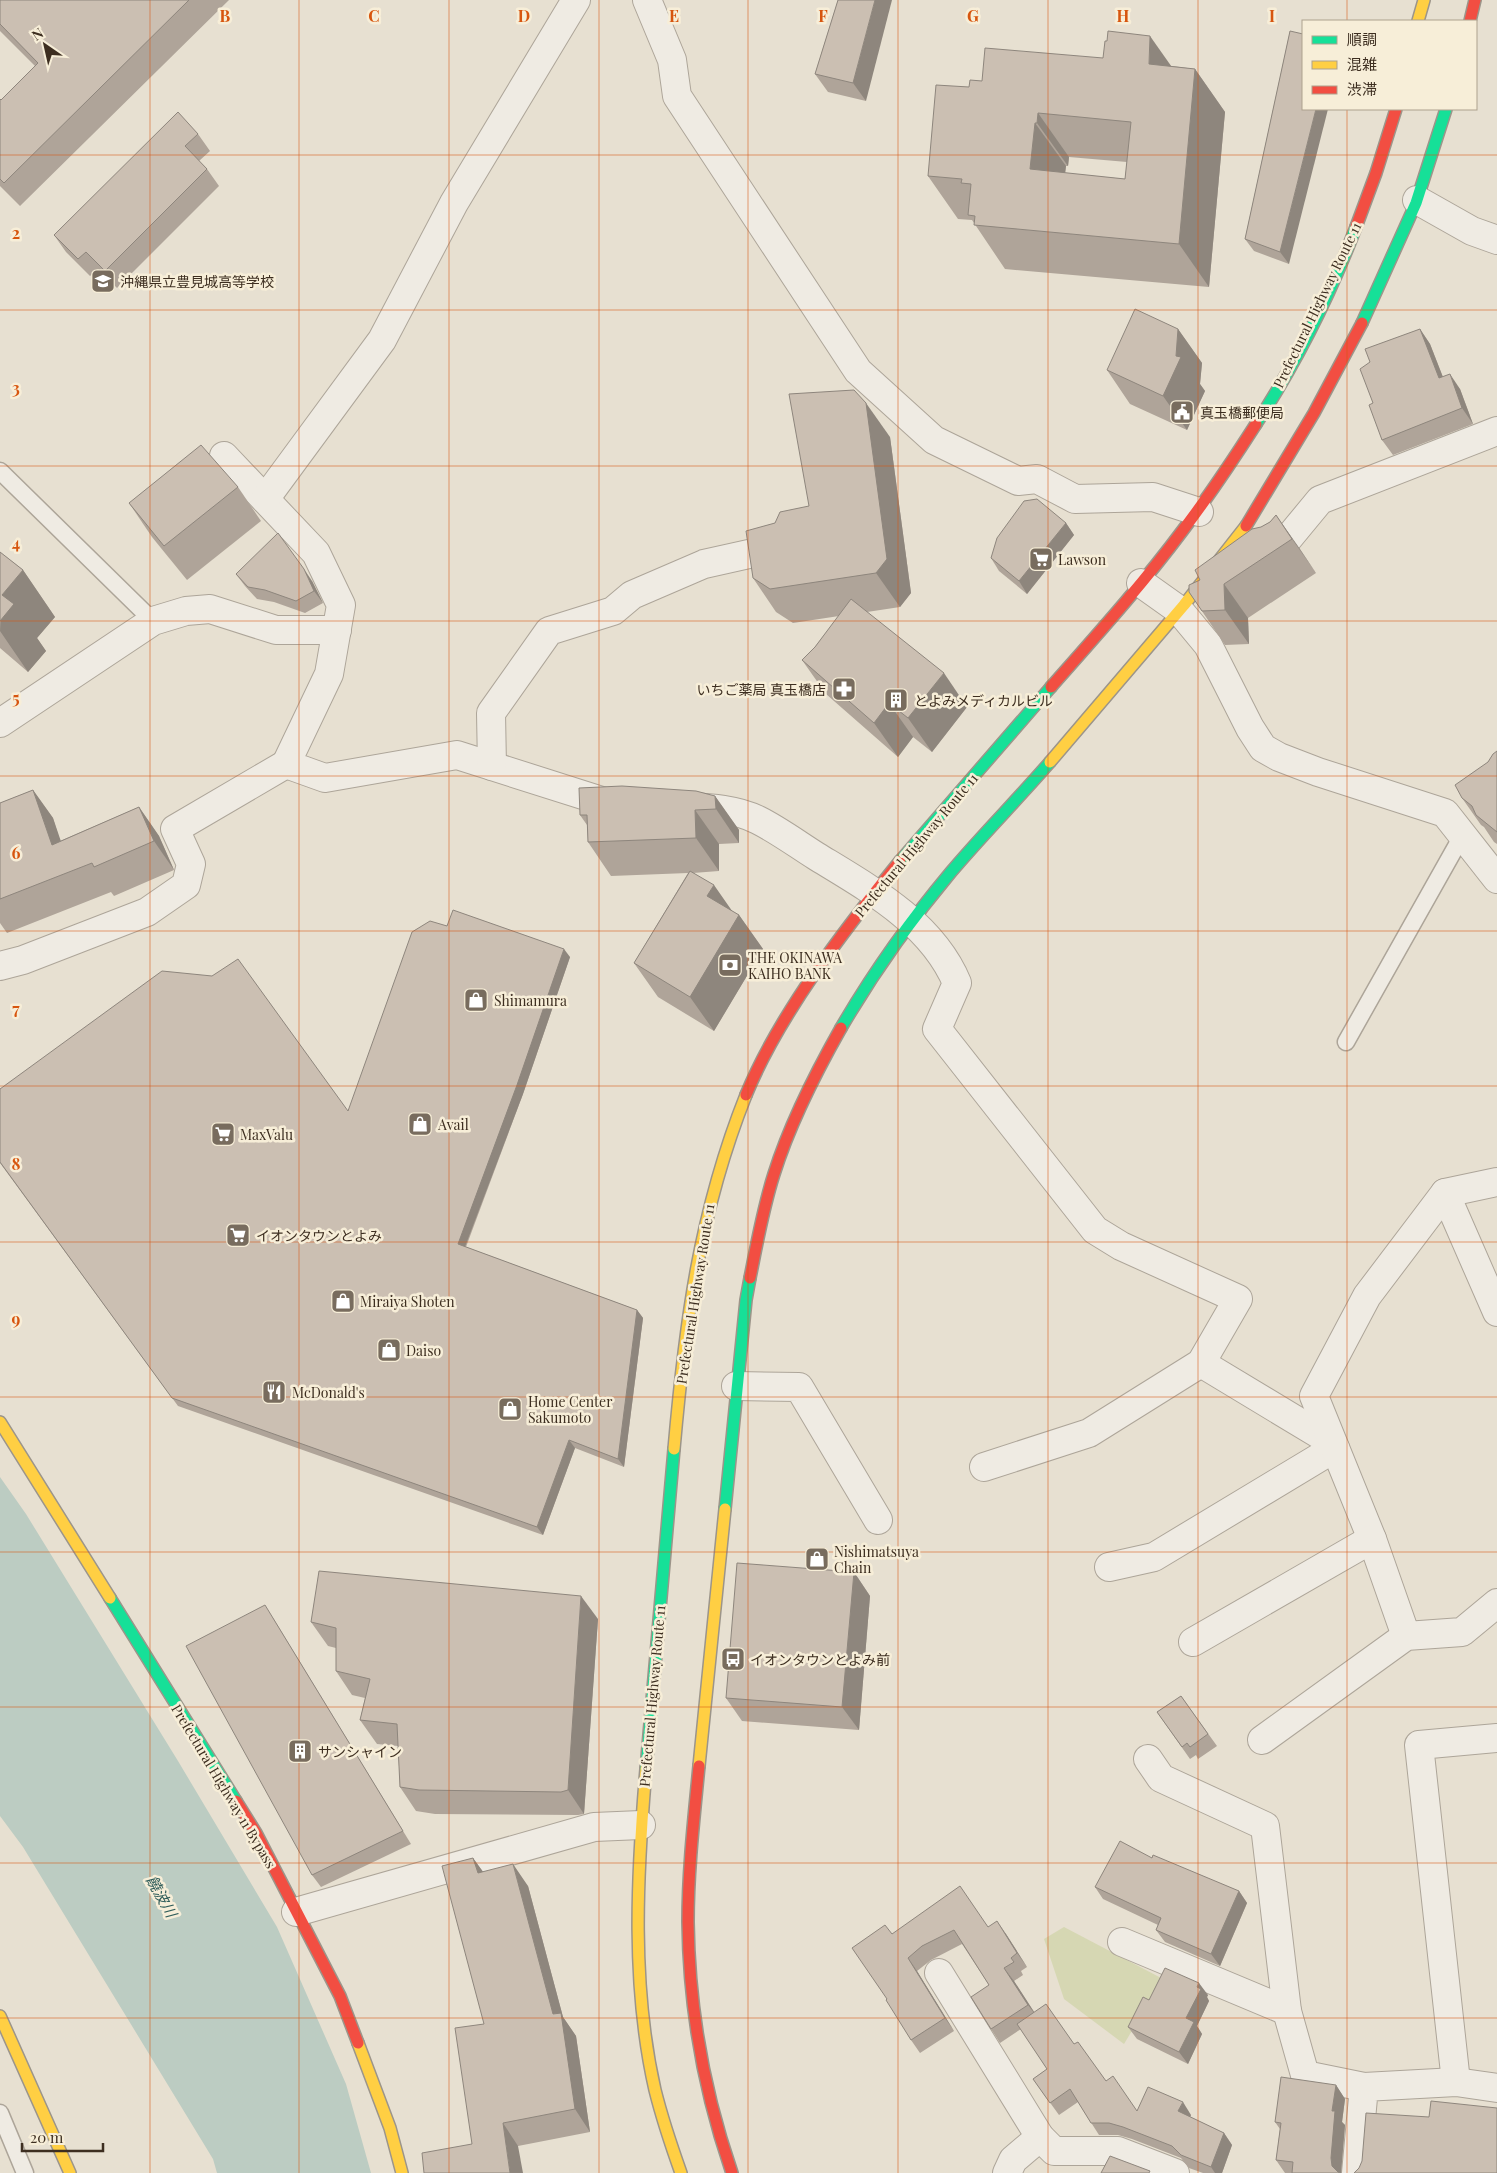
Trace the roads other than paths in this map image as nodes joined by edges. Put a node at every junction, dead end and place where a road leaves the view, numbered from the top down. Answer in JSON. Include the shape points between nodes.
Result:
{"nodes":[{"id":1,"x":576,"y":0,"type":"edge"},
{"id":2,"x":647,"y":0,"type":"edge"},
{"id":3,"x":1424,"y":0,"type":"edge"},
{"id":4,"x":1476,"y":0,"type":"edge"},
{"id":5,"x":1418,"y":20,"type":"edge"},
{"id":6,"x":1470,"y":20,"type":"edge"},
{"id":7,"x":1396,"y":110,"type":"edge"},
{"id":8,"x":1446,"y":110,"type":"edge"},
{"id":9,"x":1417,"y":200,"type":"junction"},
{"id":10,"x":1497,"y":240,"type":"edge"},
{"id":11,"x":1497,"y":431,"type":"edge"},
{"id":12,"x":224,"y":456,"type":"dead end"},
{"id":13,"x":0,"y":471,"type":"edge"},
{"id":14,"x":265,"y":498,"type":"junction"},
{"id":15,"x":1199,"y":512,"type":"junction"},
{"id":16,"x":788,"y":545,"type":"edge"},
{"id":17,"x":1220,"y":559,"type":"junction"},
{"id":18,"x":1141,"y":583,"type":"junction"},
{"id":19,"x":1179,"y":610,"type":"junction"},
{"id":20,"x":153,"y":621,"type":"junction"},
{"id":21,"x":337,"y":630,"type":"junction"},
{"id":22,"x":0,"y":723,"type":"edge"},
{"id":23,"x":286,"y":764,"type":"junction"},
{"id":24,"x":492,"y":766,"type":"junction"},
{"id":25,"x":1468,"y":797,"type":"edge"},
{"id":26,"x":1445,"y":813,"type":"junction"},
{"id":27,"x":1462,"y":836,"type":"junction"},
{"id":28,"x":1497,"y":879,"type":"edge"},
{"id":29,"x":874,"y":892,"type":"junction"},
{"id":30,"x":911,"y":921,"type":"junction"},
{"id":31,"x":0,"y":966,"type":"edge"},
{"id":32,"x":1346,"y":1042,"type":"dead end"},
{"id":33,"x":1497,"y":1182,"type":"edge"},
{"id":34,"x":1445,"y":1193,"type":"junction"},
{"id":35,"x":1497,"y":1312,"type":"edge"},
{"id":36,"x":1201,"y":1362,"type":"junction"},
{"id":37,"x":736,"y":1386,"type":"junction"},
{"id":38,"x":0,"y":1422,"type":"edge"},
{"id":39,"x":1334,"y":1445,"type":"junction"},
{"id":40,"x":984,"y":1468,"type":"dead end"},
{"id":41,"x":878,"y":1520,"type":"dead end"},
{"id":42,"x":1372,"y":1539,"type":"junction"},
{"id":43,"x":1109,"y":1567,"type":"dead end"},
{"id":44,"x":1497,"y":1603,"type":"edge"},
{"id":45,"x":1406,"y":1636,"type":"junction"},
{"id":46,"x":1193,"y":1642,"type":"dead end"},
{"id":47,"x":1497,"y":1738,"type":"edge"},
{"id":48,"x":1262,"y":1740,"type":"dead end"},
{"id":49,"x":1148,"y":1759,"type":"dead end"},
{"id":50,"x":641,"y":1826,"type":"junction"},
{"id":51,"x":296,"y":1912,"type":"junction"},
{"id":52,"x":1122,"y":1942,"type":"dead end"},
{"id":53,"x":939,"y":1973,"type":"dead end"},
{"id":54,"x":1287,"y":2011,"type":"junction"},
{"id":55,"x":0,"y":2016,"type":"edge"},
{"id":56,"x":1456,"y":2082,"type":"junction"},
{"id":57,"x":1364,"y":2087,"type":"junction"},
{"id":58,"x":1497,"y":2088,"type":"edge"},
{"id":59,"x":0,"y":2113,"type":"edge"},
{"id":60,"x":1040,"y":2137,"type":"junction"},
{"id":61,"x":25,"y":2173,"type":"edge"},
{"id":62,"x":70,"y":2173,"type":"edge"},
{"id":63,"x":402,"y":2173,"type":"edge"},
{"id":64,"x":681,"y":2173,"type":"edge"},
{"id":65,"x":732,"y":2173,"type":"edge"},
{"id":66,"x":1007,"y":2173,"type":"edge"},
{"id":67,"x":1175,"y":2173,"type":"edge"},
{"id":68,"x":1356,"y":2173,"type":"edge"}],
"edges":[{"from":1,"to":14,"type":"street","via":[[454,203],[382,340]]},
{"from":2,"to":15,"type":"street","via":[[672,60],[677,96],[858,371],[934,440],[1018,481],[1037,479],[1075,499],[1153,497]]},
{"from":3,"to":5,"type":"main road"},
{"from":4,"to":6,"type":"main road"},
{"from":7,"to":15,"type":"main road","name":"Prefectural Highway Route 11","via":[[1357,225],[1303,340],[1265,410]]},
{"from":8,"to":9,"type":"main road"},
{"from":9,"to":10,"type":"street","via":[[1472,231]]},
{"from":9,"to":17,"type":"main road","via":[[1372,304],[1318,407],[1281,470]]},
{"from":11,"to":17,"type":"street","via":[[1320,500],[1282,546]]},
{"from":12,"to":14,"type":"street"},
{"from":13,"to":20,"type":"lane"},
{"from":14,"to":21,"type":"street","via":[[316,553],[341,605]]},
{"from":15,"to":18,"type":"main road","name":"Prefectural Highway Route 11"},
{"from":16,"to":24,"type":"street","via":[[704,564],[632,595],[613,611],[549,630],[491,713]]},
{"from":17,"to":19,"type":"main road"},
{"from":18,"to":19,"type":"street"},
{"from":18,"to":29,"type":"main road","name":"Prefectural Highway Route 11"},
{"from":19,"to":26,"type":"street","via":[[1208,644],[1263,748],[1302,766]]},
{"from":19,"to":30,"type":"main road"},
{"from":20,"to":21,"type":"street","via":[[186,611],[210,609],[276,630]]},
{"from":20,"to":22,"type":"street"},
{"from":21,"to":23,"type":"street","via":[[329,674]]},
{"from":23,"to":24,"type":"street","via":[[325,778],[457,755]]},
{"from":23,"to":31,"type":"street","via":[[175,829],[191,864],[186,885],[147,912]]},
{"from":24,"to":29,"type":"street","via":[[605,802],[722,809],[757,819]]},
{"from":25,"to":26,"type":"street"},
{"from":26,"to":27,"type":"street"},
{"from":27,"to":28,"type":"street"},
{"from":27,"to":32,"type":"lane"},
{"from":29,"to":30,"type":"street"},
{"from":29,"to":50,"type":"main road","name":"Prefectural Highway Route 11","via":[[830,952],[764,1058],[731,1131],[711,1192],[697,1264],[679,1395]]},
{"from":30,"to":36,"type":"street","via":[[950,965],[957,984],[937,1029],[1095,1230],[1121,1246],[1238,1299]]},
{"from":30,"to":37,"type":"main road","via":[[836,1036],[804,1099],[779,1161],[759,1230],[746,1300]]},
{"from":33,"to":34,"type":"street"},
{"from":34,"to":35,"type":"street"},
{"from":34,"to":39,"type":"street","via":[[1367,1296],[1314,1396]]},
{"from":36,"to":39,"type":"street"},
{"from":36,"to":40,"type":"street","via":[[1089,1433]]},
{"from":37,"to":41,"type":"street","via":[[799,1387]]},
{"from":37,"to":65,"type":"main road","via":[[693,1828],[688,1922],[693,2001],[703,2071]]},
{"from":38,"to":51,"type":"main road","name":"Prefectural Highway 11 Bypass","via":[[256,1833]]},
{"from":39,"to":42,"type":"street"},
{"from":39,"to":43,"type":"street","via":[[1154,1557]]},
{"from":42,"to":45,"type":"street"},
{"from":42,"to":46,"type":"street"},
{"from":44,"to":45,"type":"street","via":[[1462,1632]]},
{"from":45,"to":48,"type":"street"},
{"from":47,"to":56,"type":"street","via":[[1419,1745]]},
{"from":49,"to":54,"type":"street","via":[[1161,1778],[1265,1826]]},
{"from":50,"to":51,"type":"street","via":[[594,1827]]},
{"from":50,"to":64,"type":"main road","name":"Prefectural Highway Route 11","via":[[637,1908],[644,2019],[662,2112]]},
{"from":51,"to":63,"type":"main road","name":"Prefectural Highway 11 Bypass","via":[[340,1996],[390,2128]]},
{"from":52,"to":54,"type":"street"},
{"from":53,"to":60,"type":"street"},
{"from":54,"to":57,"type":"street","via":[[1305,2075]]},
{"from":55,"to":62,"type":"main road"},
{"from":56,"to":57,"type":"street"},
{"from":56,"to":58,"type":"street"},
{"from":57,"to":68,"type":"street"},
{"from":59,"to":61,"type":"lane"},
{"from":60,"to":66,"type":"street","via":[[1013,2160]]},
{"from":60,"to":67,"type":"street","via":[[1054,2151],[1118,2151]]}]}
